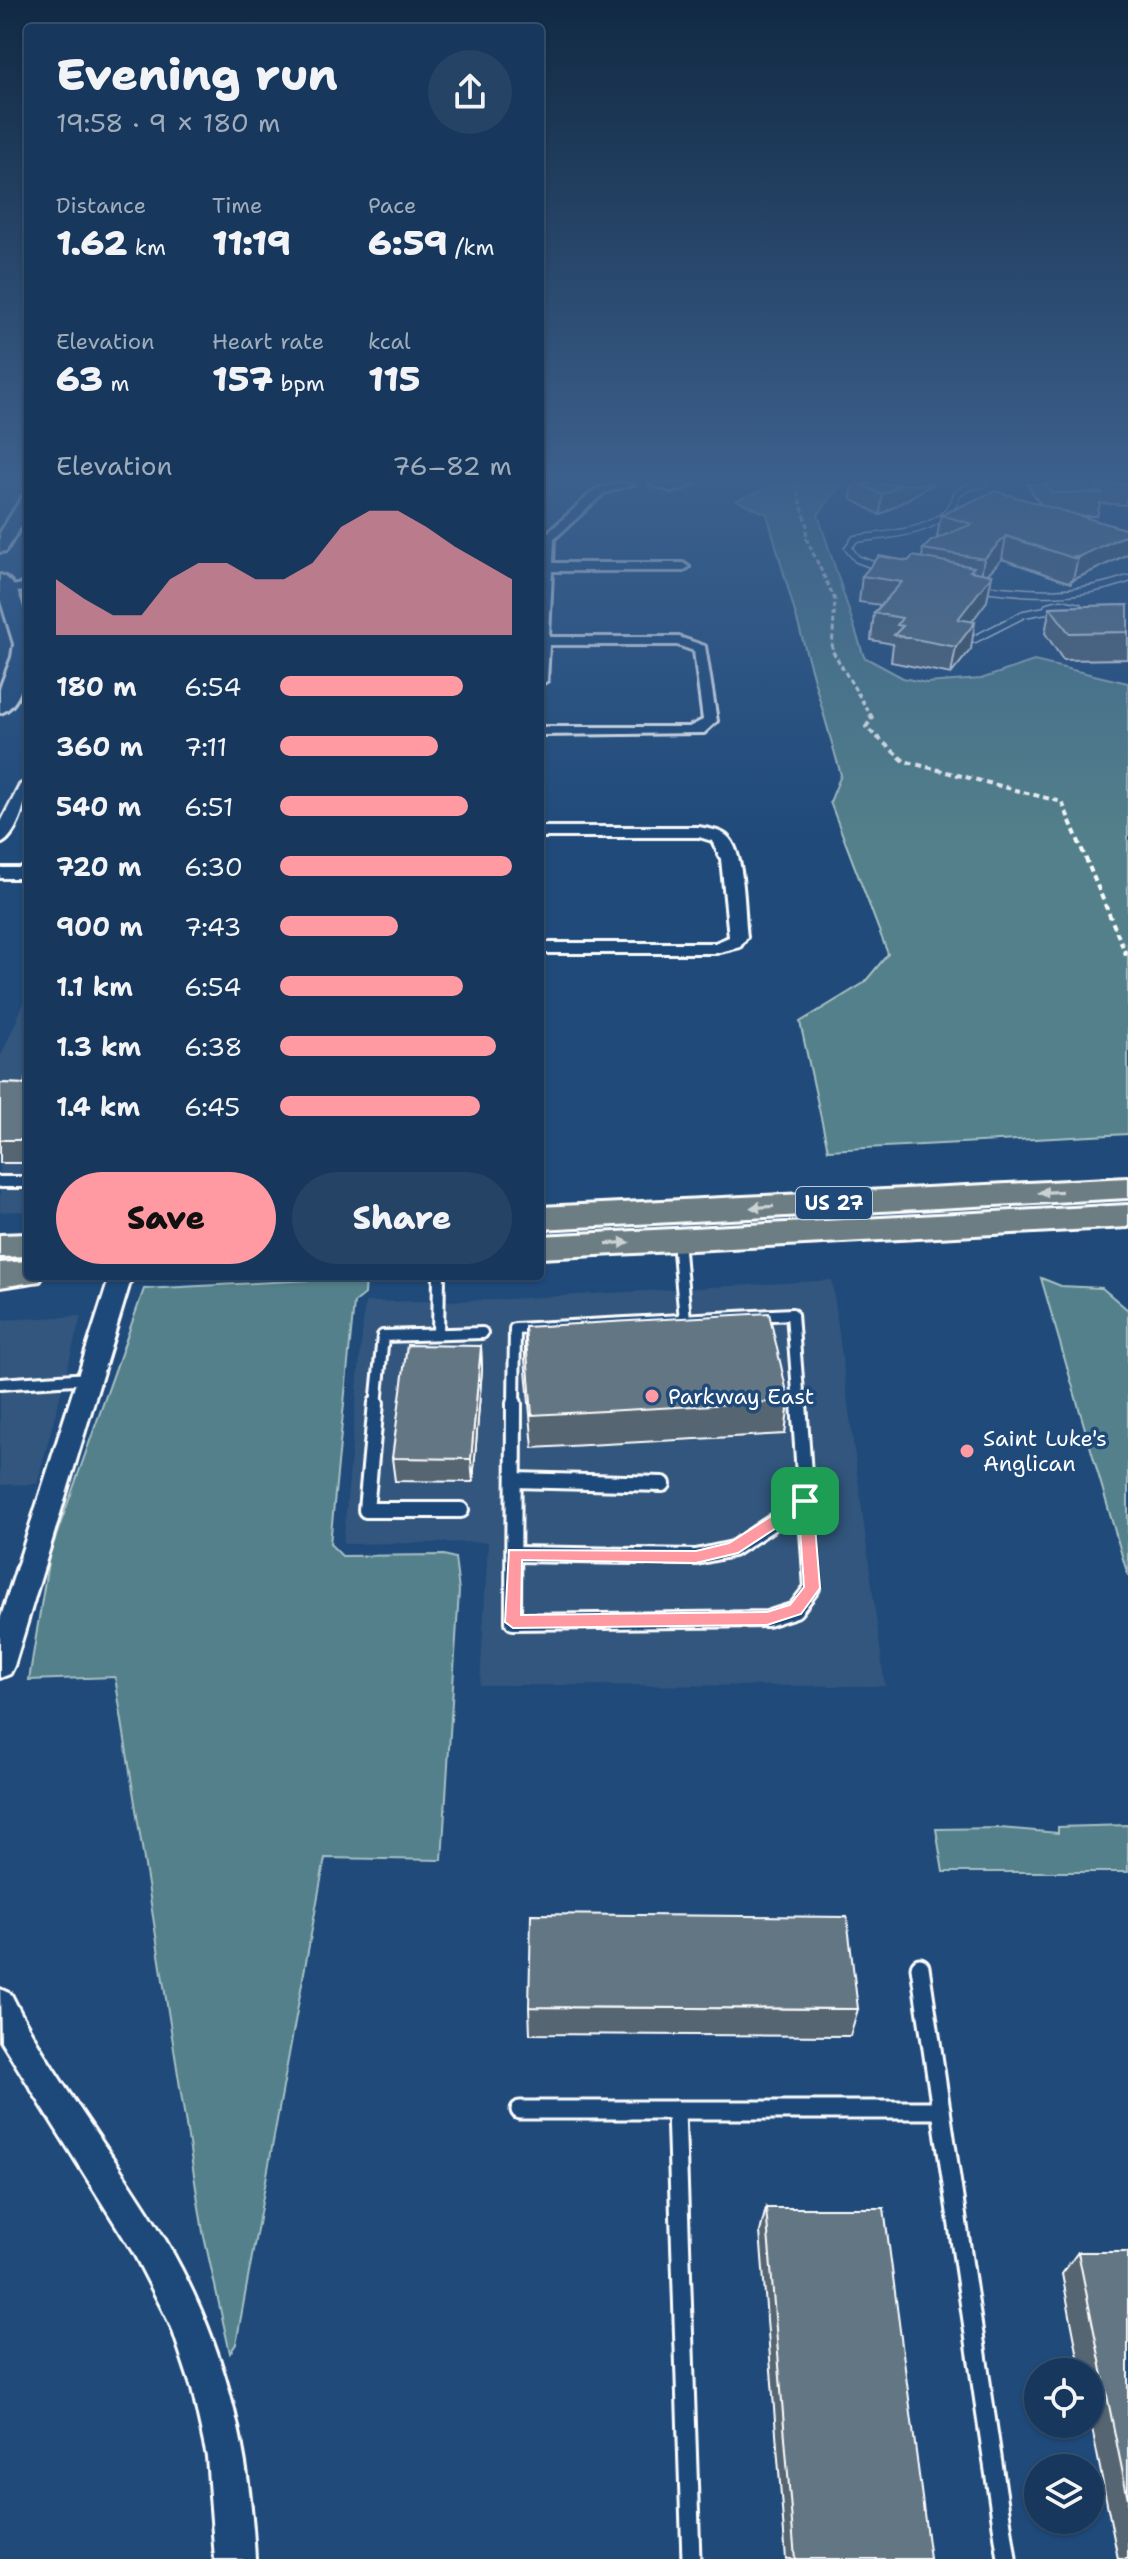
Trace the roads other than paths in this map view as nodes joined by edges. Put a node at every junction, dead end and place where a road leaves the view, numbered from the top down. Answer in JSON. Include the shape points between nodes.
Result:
{"nodes":[{"id":1,"x":1059,"y":603,"type":"edge"},
{"id":2,"x":1063,"y":603,"type":"edge"},
{"id":3,"x":1046,"y":610,"type":"junction"},
{"id":4,"x":1084,"y":612,"type":"junction"},
{"id":5,"x":1099,"y":614,"type":"edge"},
{"id":6,"x":10,"y":623,"type":"edge"},
{"id":7,"x":24,"y":639,"type":"edge"},
{"id":8,"x":975,"y":639,"type":"edge"},
{"id":9,"x":544,"y":641,"type":"edge"},
{"id":10,"x":24,"y":670,"type":"edge"},
{"id":11,"x":0,"y":707,"type":"edge"},
{"id":12,"x":544,"y":731,"type":"edge"},
{"id":13,"x":24,"y":793,"type":"edge"},
{"id":14,"x":544,"y":832,"type":"edge"},
{"id":15,"x":0,"y":839,"type":"edge"},
{"id":16,"x":0,"y":873,"type":"edge"},
{"id":17,"x":24,"y":873,"type":"edge"},
{"id":18,"x":544,"y":948,"type":"edge"},
{"id":19,"x":0,"y":1182,"type":"edge"},
{"id":20,"x":24,"y":1182,"type":"edge"},
{"id":21,"x":1128,"y":1188,"type":"edge"},
{"id":22,"x":1128,"y":1216,"type":"edge"},
{"id":23,"x":544,"y":1218,"type":"edge"},
{"id":24,"x":678,"y":1240,"type":"junction"},
{"id":25,"x":24,"y":1245,"type":"edge"},
{"id":26,"x":0,"y":1246,"type":"edge"},
{"id":27,"x":544,"y":1247,"type":"edge"},
{"id":28,"x":24,"y":1273,"type":"edge"},
{"id":29,"x":0,"y":1275,"type":"edge"},
{"id":30,"x":120,"y":1280,"type":"edge"},
{"id":31,"x":439,"y":1280,"type":"edge"},
{"id":32,"x":685,"y":1320,"type":"junction"},
{"id":33,"x":482,"y":1333,"type":"dead end"},
{"id":34,"x":438,"y":1334,"type":"junction"},
{"id":35,"x":89,"y":1378,"type":"junction"},
{"id":36,"x":0,"y":1384,"type":"edge"},
{"id":37,"x":514,"y":1480,"type":"junction"},
{"id":38,"x":663,"y":1484,"type":"dead end"},
{"id":39,"x":805,"y":1501,"type":"junction"},
{"id":40,"x":461,"y":1510,"type":"dead end"},
{"id":41,"x":514,"y":1554,"type":"junction"},
{"id":42,"x":0,"y":1666,"type":"edge"},
{"id":43,"x":920,"y":1967,"type":"dead end"},
{"id":44,"x":0,"y":2005,"type":"edge"},
{"id":45,"x":520,"y":2110,"type":"dead end"},
{"id":46,"x":676,"y":2110,"type":"junction"},
{"id":47,"x":941,"y":2110,"type":"junction"},
{"id":48,"x":235,"y":2559,"type":"edge"},
{"id":49,"x":691,"y":2559,"type":"edge"},
{"id":50,"x":1007,"y":2559,"type":"edge"}],
"edges":[{"from":1,"to":3,"type":"lane"},
{"from":2,"to":4,"type":"lane"},
{"from":3,"to":4,"type":"lane","via":[[1063,618]]},
{"from":3,"to":8,"type":"lane","via":[[1024,614]]},
{"from":4,"to":5,"type":"lane"},
{"from":6,"to":7,"type":"street"},
{"from":9,"to":12,"type":"street","via":[[696,645],[710,721],[689,731]]},
{"from":10,"to":11,"type":"street"},
{"from":13,"to":15,"type":"street"},
{"from":14,"to":18,"type":"street","via":[[699,832],[720,838],[729,863],[738,937],[716,948]]},
{"from":16,"to":17,"type":"street"},
{"from":19,"to":20,"type":"lane"},
{"from":21,"to":23,"type":"main road","number":"US 27","one_way":true},
{"from":22,"to":24,"type":"main road","number":"US 27"},
{"from":27,"to":24,"type":"main road","number":"US 27","one_way":true},
{"from":24,"to":32,"type":"lane"},
{"from":25,"to":26,"type":"main road"},
{"from":28,"to":29,"type":"main road"},
{"from":30,"to":35,"type":"street"},
{"from":31,"to":34,"type":"lane"},
{"from":32,"to":37,"type":"lane","via":[[515,1329]]},
{"from":32,"to":39,"type":"lane","via":[[792,1314]]},
{"from":33,"to":34,"type":"lane"},
{"from":34,"to":40,"type":"lane","via":[[383,1336],[366,1510]]},
{"from":35,"to":36,"type":"lane"},
{"from":35,"to":42,"type":"street"},
{"from":37,"to":38,"type":"lane"},
{"from":37,"to":41,"type":"lane"},
{"from":39,"to":41,"type":"lane","via":[[733,1549],[696,1557]]},
{"from":39,"to":41,"type":"lane","via":[[812,1588],[795,1610],[767,1619],[513,1622]]},
{"from":43,"to":47,"type":"lane"},
{"from":44,"to":48,"type":"street","via":[[175,2293],[214,2397],[234,2510]]},
{"from":45,"to":46,"type":"lane"},
{"from":46,"to":47,"type":"lane"},
{"from":46,"to":49,"type":"lane"},
{"from":47,"to":50,"type":"lane"}]}
